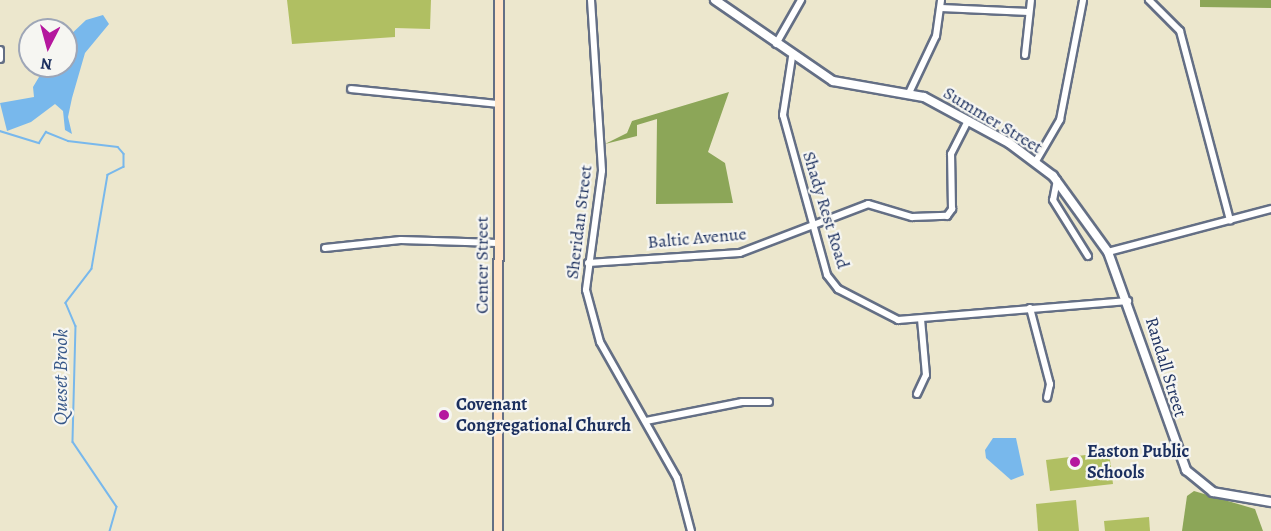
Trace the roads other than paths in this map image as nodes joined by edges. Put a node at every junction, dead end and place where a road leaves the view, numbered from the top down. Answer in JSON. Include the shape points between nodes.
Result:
{"nodes":[{"id":1,"x":499,"y":0,"type":"edge"},
{"id":2,"x":591,"y":0,"type":"edge"},
{"id":3,"x":715,"y":0,"type":"edge"},
{"id":4,"x":801,"y":0,"type":"edge"},
{"id":5,"x":941,"y":0,"type":"edge"},
{"id":6,"x":1031,"y":0,"type":"edge"},
{"id":7,"x":1083,"y":0,"type":"edge"},
{"id":8,"x":1149,"y":0,"type":"edge"},
{"id":9,"x":940,"y":8,"type":"junction"},
{"id":10,"x":1029,"y":12,"type":"junction"},
{"id":11,"x":776,"y":44,"type":"junction"},
{"id":12,"x":0,"y":50,"type":"edge"},
{"id":13,"x":1025,"y":55,"type":"dead end"},
{"id":14,"x":792,"y":57,"type":"junction"},
{"id":15,"x":0,"y":59,"type":"edge"},
{"id":16,"x":351,"y":89,"type":"dead end"},
{"id":17,"x":909,"y":93,"type":"junction"},
{"id":18,"x":499,"y":105,"type":"junction"},
{"id":19,"x":968,"y":120,"type":"junction"},
{"id":20,"x":1036,"y":161,"type":"junction"},
{"id":21,"x":1057,"y":180,"type":"junction"},
{"id":22,"x":1271,"y":209,"type":"edge"},
{"id":23,"x":1230,"y":220,"type":"junction"},
{"id":24,"x":813,"y":224,"type":"junction"},
{"id":25,"x":498,"y":243,"type":"junction"},
{"id":26,"x":325,"y":248,"type":"dead end"},
{"id":27,"x":1108,"y":252,"type":"junction"},
{"id":28,"x":1088,"y":256,"type":"dead end"},
{"id":29,"x":588,"y":263,"type":"junction"},
{"id":30,"x":1129,"y":301,"type":"junction"},
{"id":31,"x":1030,"y":308,"type":"junction"},
{"id":32,"x":921,"y":320,"type":"junction"},
{"id":33,"x":917,"y":394,"type":"dead end"},
{"id":34,"x":1047,"y":398,"type":"dead end"},
{"id":35,"x":769,"y":402,"type":"dead end"},
{"id":36,"x":646,"y":421,"type":"junction"},
{"id":37,"x":1271,"y":502,"type":"edge"},
{"id":38,"x":498,"y":531,"type":"edge"},
{"id":39,"x":691,"y":531,"type":"edge"}],
"edges":[{"from":1,"to":18,"type":"main road","name":"Center Street"},
{"from":2,"to":29,"type":"street","name":"Sheridan Street","via":[[602,171]]},
{"from":3,"to":11,"type":"street","name":"Summer Street"},
{"from":4,"to":11,"type":"street"},
{"from":5,"to":9,"type":"street"},
{"from":6,"to":10,"type":"street"},
{"from":7,"to":20,"type":"street","via":[[1060,120]]},
{"from":8,"to":23,"type":"street","via":[[1180,31]]},
{"from":9,"to":10,"type":"street"},
{"from":9,"to":17,"type":"street","via":[[936,36]]},
{"from":10,"to":13,"type":"street"},
{"from":11,"to":14,"type":"street","name":"Summer Street"},
{"from":12,"to":15,"type":"street"},
{"from":14,"to":17,"type":"street","name":"Summer Street","via":[[832,81]]},
{"from":14,"to":24,"type":"street","name":"Shady Rest Road","via":[[783,115]]},
{"from":16,"to":18,"type":"street"},
{"from":17,"to":19,"type":"street","name":"Summer Street"},
{"from":18,"to":25,"type":"main road","name":"Center Street"},
{"from":19,"to":20,"type":"street","name":"Summer Street"},
{"from":19,"to":24,"type":"street","name":"Baltic Avenue","via":[[951,154],[950,214],[912,217],[878,203]]},
{"from":20,"to":21,"type":"street","name":"Summer Street"},
{"from":21,"to":27,"type":"street","name":"Summer Street"},
{"from":21,"to":28,"type":"street","via":[[1053,200]]},
{"from":22,"to":23,"type":"street"},
{"from":23,"to":27,"type":"street"},
{"from":24,"to":29,"type":"street","name":"Baltic Avenue","via":[[740,253]]},
{"from":24,"to":32,"type":"street","name":"Shady Rest Road","via":[[826,275],[838,289],[877,312]]},
{"from":25,"to":26,"type":"street","via":[[401,240]]},
{"from":25,"to":38,"type":"main road","name":"Center Street"},
{"from":27,"to":30,"type":"street","name":"Randall Street"},
{"from":29,"to":36,"type":"street","name":"Sheridan Street","via":[[586,290],[600,342]]},
{"from":30,"to":31,"type":"street","name":"Shady Rest Road"},
{"from":30,"to":37,"type":"street","name":"Randall Street","via":[[1186,470],[1213,492]]},
{"from":31,"to":32,"type":"street","name":"Shady Rest Road"},
{"from":31,"to":34,"type":"street","via":[[1050,384]]},
{"from":32,"to":33,"type":"street","via":[[926,375]]},
{"from":35,"to":36,"type":"street","via":[[742,402]]},
{"from":36,"to":39,"type":"street","name":"Sheridan Street","via":[[684,494]]}]}
